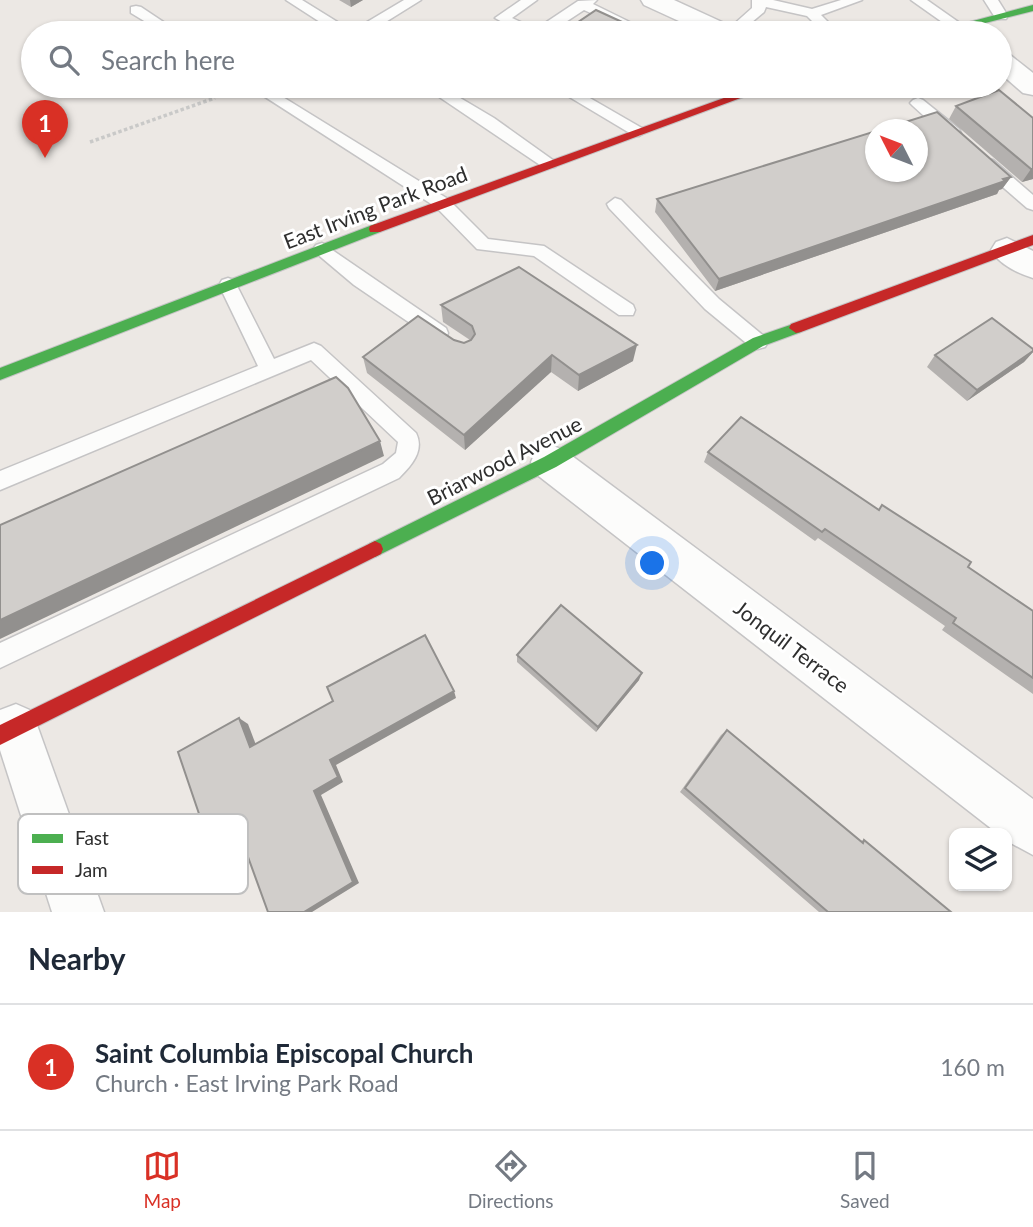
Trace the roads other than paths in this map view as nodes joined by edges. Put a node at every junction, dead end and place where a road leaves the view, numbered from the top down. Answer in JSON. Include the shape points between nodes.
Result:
{"nodes":[{"id":1,"x":293,"y":0,"type":"edge"},
{"id":2,"x":414,"y":0,"type":"edge"},
{"id":3,"x":530,"y":0,"type":"edge"},
{"id":4,"x":653,"y":0,"type":"edge"},
{"id":5,"x":855,"y":0,"type":"edge"},
{"id":6,"x":918,"y":0,"type":"edge"},
{"id":7,"x":991,"y":0,"type":"edge"},
{"id":8,"x":759,"y":1,"type":"edge"},
{"id":9,"x":587,"y":2,"type":"edge"},
{"id":10,"x":1033,"y":8,"type":"edge"},
{"id":11,"x":136,"y":10,"type":"dead end"},
{"id":12,"x":812,"y":13,"type":"junction"},
{"id":13,"x":1001,"y":16,"type":"junction"},
{"id":14,"x":154,"y":21,"type":"edge"},
{"id":15,"x":327,"y":21,"type":"edge"},
{"id":16,"x":378,"y":21,"type":"edge"},
{"id":17,"x":508,"y":21,"type":"edge"},
{"id":18,"x":558,"y":21,"type":"edge"},
{"id":19,"x":623,"y":21,"type":"edge"},
{"id":20,"x":701,"y":21,"type":"edge"},
{"id":21,"x":744,"y":21,"type":"edge"},
{"id":22,"x":820,"y":21,"type":"edge"},
{"id":23,"x":941,"y":21,"type":"edge"},
{"id":24,"x":985,"y":21,"type":"edge"},
{"id":25,"x":1012,"y":70,"type":"edge"},
{"id":26,"x":1033,"y":87,"type":"edge"},
{"id":27,"x":274,"y":98,"type":"edge"},
{"id":28,"x":450,"y":98,"type":"edge"},
{"id":29,"x":467,"y":98,"type":"edge"},
{"id":30,"x":580,"y":98,"type":"edge"},
{"id":31,"x":733,"y":98,"type":"edge"},
{"id":32,"x":918,"y":103,"type":"dead end"},
{"id":33,"x":489,"y":121,"type":"junction"},
{"id":34,"x":639,"y":131,"type":"junction"},
{"id":35,"x":549,"y":163,"type":"junction"},
{"id":36,"x":442,"y":203,"type":"junction"},
{"id":37,"x":615,"y":204,"type":"dead end"},
{"id":38,"x":1033,"y":204,"type":"edge"},
{"id":39,"x":322,"y":249,"type":"junction"},
{"id":40,"x":1024,"y":252,"type":"edge"},
{"id":41,"x":228,"y":285,"type":"junction"},
{"id":42,"x":626,"y":310,"type":"dead end"},
{"id":43,"x":452,"y":341,"type":"edge"},
{"id":44,"x":758,"y":342,"type":"junction"},
{"id":45,"x":270,"y":370,"type":"junction"},
{"id":46,"x":0,"y":374,"type":"edge"},
{"id":47,"x":551,"y":462,"type":"junction"},
{"id":48,"x":0,"y":481,"type":"edge"},
{"id":49,"x":0,"y":656,"type":"edge"},
{"id":50,"x":8,"y":731,"type":"edge"},
{"id":51,"x":40,"y":814,"type":"edge"},
{"id":52,"x":1033,"y":830,"type":"edge"},
{"id":53,"x":71,"y":894,"type":"edge"},
{"id":54,"x":78,"y":912,"type":"edge"}],
"edges":[{"from":1,"to":15,"type":"lane"},
{"from":2,"to":16,"type":"lane"},
{"from":3,"to":17,"type":"lane","via":[[502,18]]},
{"from":4,"to":20,"type":"street"},
{"from":5,"to":12,"type":"lane"},
{"from":6,"to":23,"type":"lane"},
{"from":7,"to":13,"type":"lane"},
{"from":8,"to":12,"type":"lane"},
{"from":8,"to":21,"type":"lane","via":[[759,9]]},
{"from":9,"to":18,"type":"lane"},
{"from":9,"to":19,"type":"lane"},
{"from":10,"to":13,"type":"main road"},
{"from":11,"to":14,"type":"lane"},
{"from":12,"to":22,"type":"lane"},
{"from":13,"to":24,"type":"main road"},
{"from":25,"to":26,"type":"street"},
{"from":27,"to":36,"type":"lane"},
{"from":28,"to":33,"type":"lane"},
{"from":29,"to":33,"type":"lane","via":[[491,112]]},
{"from":30,"to":34,"type":"lane"},
{"from":31,"to":34,"type":"main road","name":"East Irving Park Road"},
{"from":32,"to":38,"type":"lane"},
{"from":33,"to":35,"type":"lane"},
{"from":34,"to":35,"type":"main road","name":"East Irving Park Road"},
{"from":35,"to":36,"type":"main road","name":"East Irving Park Road"},
{"from":36,"to":39,"type":"main road","name":"East Irving Park Road"},
{"from":36,"to":42,"type":"lane","via":[[483,245],[538,250]]},
{"from":37,"to":44,"type":"lane","via":[[712,304]]},
{"from":39,"to":41,"type":"main road","name":"East Irving Park Road"},
{"from":39,"to":43,"type":"lane"},
{"from":40,"to":44,"type":"main road","name":"Briarwood Avenue"},
{"from":41,"to":45,"type":"lane"},
{"from":41,"to":46,"type":"main road","name":"East Irving Park Road"},
{"from":44,"to":47,"type":"main road","name":"Briarwood Avenue"},
{"from":45,"to":48,"type":"lane"},
{"from":45,"to":49,"type":"lane","via":[[314,351],[408,439],[406,457],[391,471]]},
{"from":47,"to":50,"type":"main road","name":"Briarwood Avenue"},
{"from":47,"to":52,"type":"street","name":"Jonquil Terrace"},
{"from":50,"to":51,"type":"street"},
{"from":53,"to":54,"type":"street"}]}
